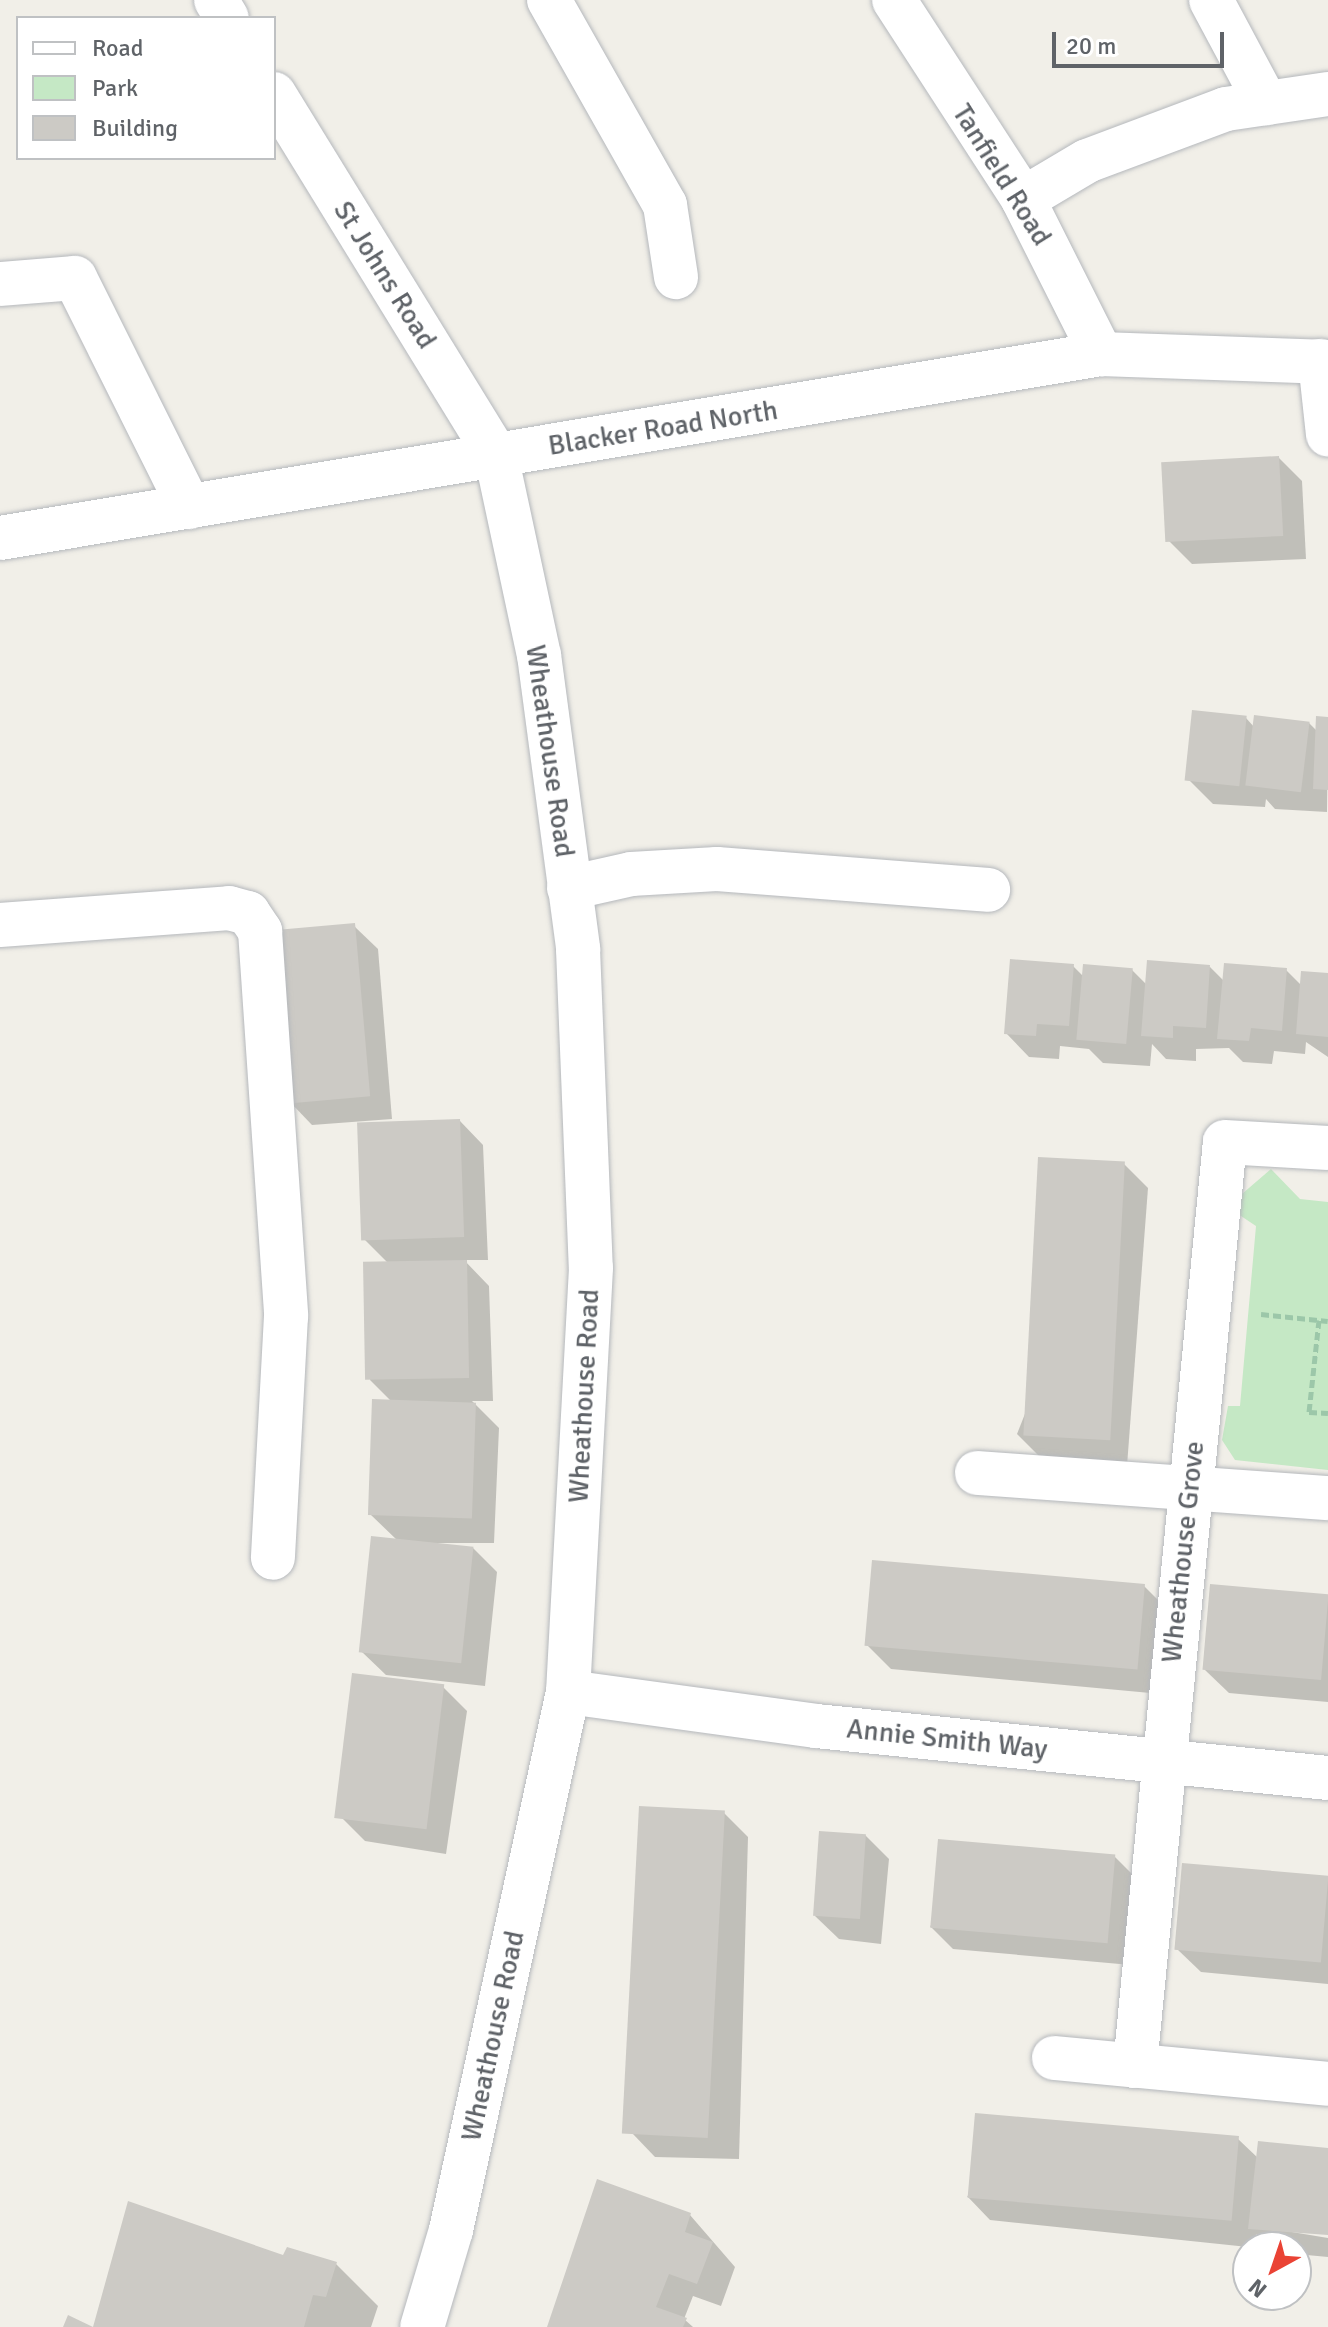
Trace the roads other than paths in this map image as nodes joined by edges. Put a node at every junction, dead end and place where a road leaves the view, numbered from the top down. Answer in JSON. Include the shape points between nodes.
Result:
{"nodes":[{"id":1,"x":549,"y":0,"type":"edge"},
{"id":2,"x":894,"y":0,"type":"edge"},
{"id":3,"x":1211,"y":0,"type":"edge"},
{"id":4,"x":1328,"y":94,"type":"edge"},
{"id":5,"x":276,"y":97,"type":"edge"},
{"id":6,"x":1266,"y":103,"type":"junction"},
{"id":7,"x":1023,"y":199,"type":"junction"},
{"id":8,"x":676,"y":277,"type":"dead end"},
{"id":9,"x":0,"y":284,"type":"edge"},
{"id":10,"x":1101,"y":354,"type":"junction"},
{"id":11,"x":1324,"y":362,"type":"edge"},
{"id":12,"x":1328,"y":435,"type":"edge"},
{"id":13,"x":496,"y":455,"type":"junction"},
{"id":14,"x":189,"y":507,"type":"junction"},
{"id":15,"x":0,"y":538,"type":"edge"},
{"id":16,"x":569,"y":888,"type":"junction"},
{"id":17,"x":988,"y":890,"type":"dead end"},
{"id":18,"x":0,"y":925,"type":"edge"},
{"id":19,"x":1328,"y":1148,"type":"edge"},
{"id":20,"x":977,"y":1473,"type":"dead end"},
{"id":21,"x":1190,"y":1486,"type":"junction"},
{"id":22,"x":1328,"y":1498,"type":"edge"},
{"id":23,"x":273,"y":1558,"type":"dead end"},
{"id":24,"x":568,"y":1692,"type":"junction"},
{"id":25,"x":1162,"y":1762,"type":"junction"},
{"id":26,"x":1328,"y":1778,"type":"edge"},
{"id":27,"x":1054,"y":2058,"type":"dead end"},
{"id":28,"x":1135,"y":2066,"type":"junction"},
{"id":29,"x":1328,"y":2084,"type":"edge"},
{"id":30,"x":422,"y":2327,"type":"edge"}],
"edges":[{"from":1,"to":8,"type":"street","via":[[665,205]]},
{"from":2,"to":7,"type":"street","name":"Tanfield Road"},
{"from":3,"to":6,"type":"street"},
{"from":4,"to":6,"type":"street"},
{"from":5,"to":13,"type":"street","name":"St Johns Road"},
{"from":6,"to":7,"type":"street","via":[[1226,109],[1087,161]]},
{"from":7,"to":10,"type":"street","name":"Tanfield Road"},
{"from":9,"to":14,"type":"street","via":[[75,278]]},
{"from":10,"to":11,"type":"street","name":"Blacker Road North"},
{"from":10,"to":13,"type":"street","name":"Blacker Road North"},
{"from":11,"to":12,"type":"street"},
{"from":13,"to":14,"type":"street","name":"Blacker Road North"},
{"from":13,"to":16,"type":"street","name":"Wheathouse Road","via":[[539,655]]},
{"from":14,"to":15,"type":"street","name":"Blacker Road North"},
{"from":16,"to":17,"type":"street","via":[[631,874],[717,869]]},
{"from":16,"to":24,"type":"street","name":"Wheathouse Road","via":[[578,949],[591,1268]]},
{"from":18,"to":23,"type":"street","via":[[229,908],[248,913],[260,931],[286,1316]]},
{"from":19,"to":21,"type":"street","name":"Wheathouse Grove","via":[[1225,1142]]},
{"from":20,"to":21,"type":"street"},
{"from":21,"to":22,"type":"street"},
{"from":21,"to":25,"type":"street","name":"Wheathouse Grove"},
{"from":24,"to":25,"type":"street","name":"Annie Smith Way","via":[[816,1726]]},
{"from":24,"to":30,"type":"street","name":"Wheathouse Road","via":[[451,2230]]},
{"from":25,"to":26,"type":"street","name":"Annie Smith Way"},
{"from":25,"to":28,"type":"street","name":"Wheathouse Grove"},
{"from":27,"to":28,"type":"street"},
{"from":28,"to":29,"type":"street"}]}
